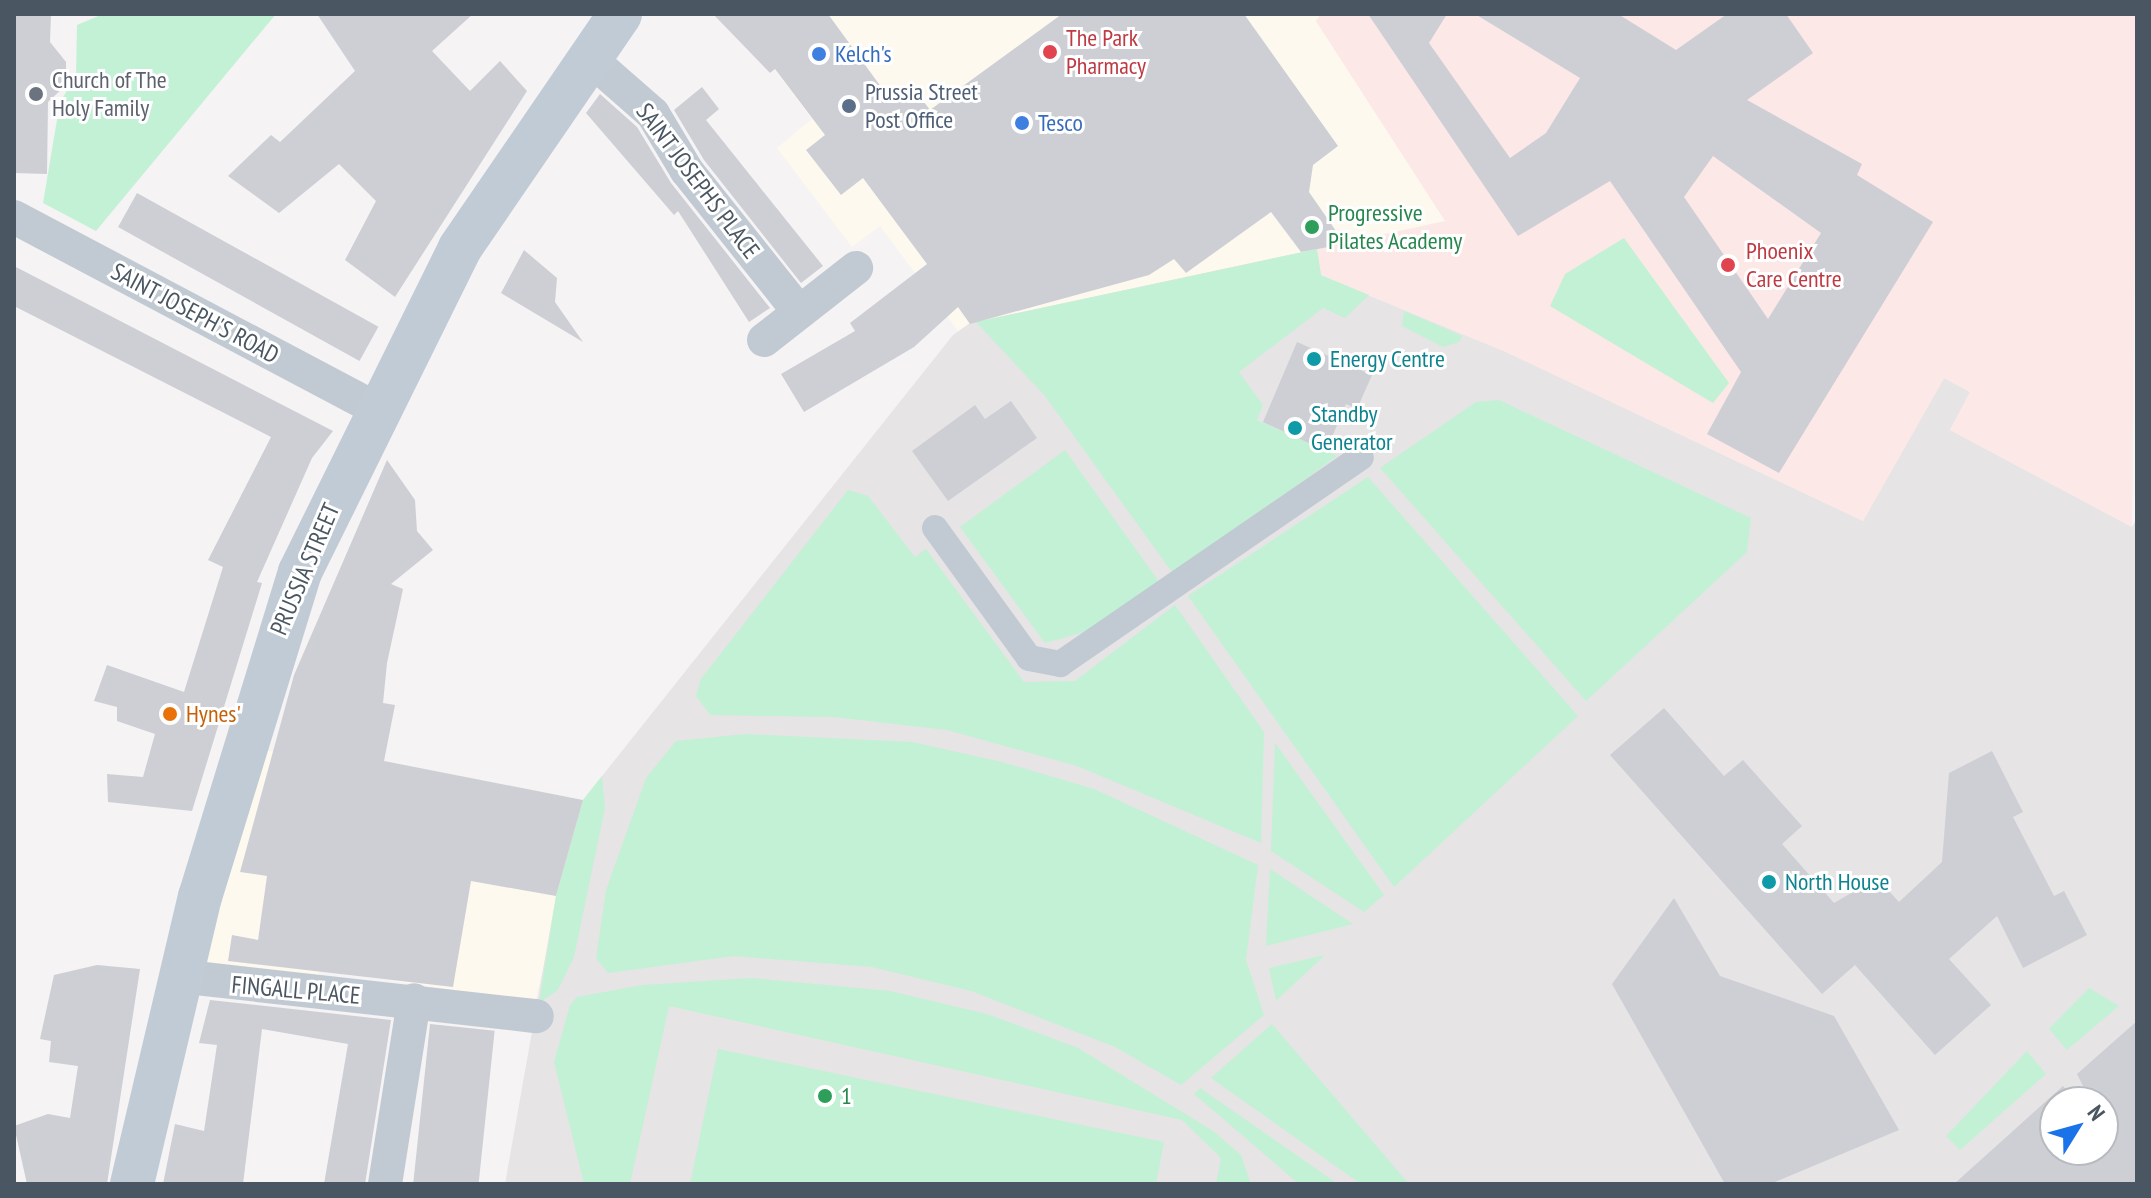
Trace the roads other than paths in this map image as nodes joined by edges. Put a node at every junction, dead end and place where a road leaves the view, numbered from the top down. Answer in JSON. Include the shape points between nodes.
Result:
{"nodes":[{"id":1,"x":620,"y":14,"type":"edge"},
{"id":2,"x":588,"y":57,"type":"junction"},
{"id":3,"x":14,"y":217,"type":"edge"},
{"id":4,"x":856,"y":268,"type":"dead end"},
{"id":5,"x":799,"y":312,"type":"junction"},
{"id":6,"x":764,"y":340,"type":"dead end"},
{"id":7,"x":377,"y":409,"type":"junction"},
{"id":8,"x":1361,"y":457,"type":"dead end"},
{"id":9,"x":935,"y":528,"type":"dead end"},
{"id":10,"x":178,"y":976,"type":"junction"},
{"id":11,"x":414,"y":1000,"type":"junction"},
{"id":12,"x":537,"y":1016,"type":"dead end"},
{"id":13,"x":132,"y":1184,"type":"edge"},
{"id":14,"x":385,"y":1184,"type":"edge"}],
"edges":[{"from":1,"to":2,"type":"main road","name":"PRUSSIA STREET"},
{"from":2,"to":5,"type":"street","name":"SAINT JOSEPHS PLACE","via":[[653,114],[687,171]]},
{"from":2,"to":7,"type":"main road","name":"PRUSSIA STREET","via":[[460,248]]},
{"from":3,"to":7,"type":"street","name":"SAINT JOSEPH'S ROAD"},
{"from":4,"to":5,"type":"street"},
{"from":5,"to":6,"type":"street"},
{"from":7,"to":10,"type":"main road","name":"PRUSSIA STREET","via":[[288,602]]},
{"from":8,"to":9,"type":"street","via":[[1060,664],[1029,658]]},
{"from":10,"to":11,"type":"street","name":"FINGALL PLACE"},
{"from":10,"to":13,"type":"main road","name":"PRUSSIA STREET"},
{"from":11,"to":12,"type":"street","name":"FINGALL PLACE"},
{"from":11,"to":14,"type":"street"}]}
